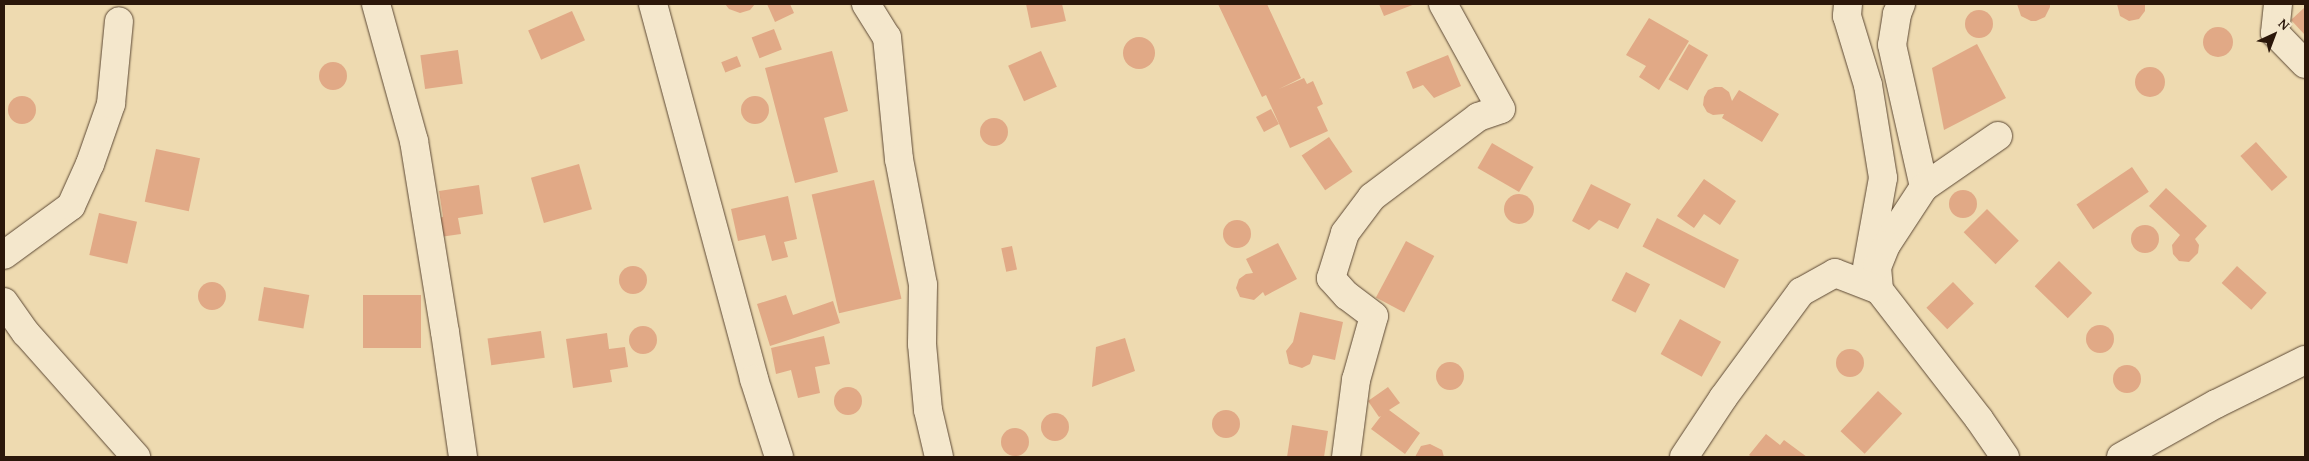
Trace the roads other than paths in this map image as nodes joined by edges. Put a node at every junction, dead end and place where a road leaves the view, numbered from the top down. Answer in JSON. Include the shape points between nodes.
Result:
{"nodes":[{"id":1,"x":376,"y":4,"type":"edge"},
{"id":2,"x":653,"y":4,"type":"edge"},
{"id":3,"x":866,"y":4,"type":"edge"},
{"id":4,"x":1443,"y":4,"type":"edge"},
{"id":5,"x":1848,"y":4,"type":"edge"},
{"id":6,"x":1901,"y":4,"type":"edge"},
{"id":7,"x":2278,"y":4,"type":"edge"},
{"id":8,"x":119,"y":21,"type":"dead end"},
{"id":9,"x":2305,"y":64,"type":"edge"},
{"id":10,"x":1998,"y":136,"type":"dead end"},
{"id":11,"x":1924,"y":187,"type":"junction"},
{"id":12,"x":4,"y":255,"type":"edge"},
{"id":13,"x":1871,"y":287,"type":"junction"},
{"id":14,"x":4,"y":302,"type":"edge"},
{"id":15,"x":2305,"y":360,"type":"edge"},
{"id":16,"x":136,"y":457,"type":"edge"},
{"id":17,"x":462,"y":457,"type":"edge"},
{"id":18,"x":779,"y":457,"type":"edge"},
{"id":19,"x":939,"y":457,"type":"edge"},
{"id":20,"x":1346,"y":457,"type":"edge"},
{"id":21,"x":1684,"y":457,"type":"edge"},
{"id":22,"x":2005,"y":457,"type":"edge"},
{"id":23,"x":2121,"y":457,"type":"edge"}],
"edges":[{"from":1,"to":17,"type":"street","via":[[414,141]]},
{"from":2,"to":18,"type":"street","via":[[754,379]]},
{"from":3,"to":19,"type":"street","via":[[887,37],[899,159],[922,285],[922,344],[928,410]]},
{"from":4,"to":20,"type":"street","via":[[1501,109],[1478,117],[1372,196],[1345,233],[1332,278],[1347,296],[1374,316],[1356,380]]},
{"from":5,"to":13,"type":"street","via":[[1848,16],[1868,85],[1882,178]]},
{"from":6,"to":11,"type":"street","via":[[1892,45]]},
{"from":7,"to":9,"type":"street","via":[[2275,33]]},
{"from":8,"to":12,"type":"street","via":[[111,104],[71,206]]},
{"from":10,"to":11,"type":"street"},
{"from":11,"to":13,"type":"street","via":[[1886,246]]},
{"from":13,"to":21,"type":"street","via":[[1835,273],[1801,292],[1722,398]]},
{"from":13,"to":22,"type":"street","via":[[1920,340]]},
{"from":14,"to":16,"type":"street","via":[[26,334]]},
{"from":15,"to":23,"type":"street","via":[[2216,404]]}]}
